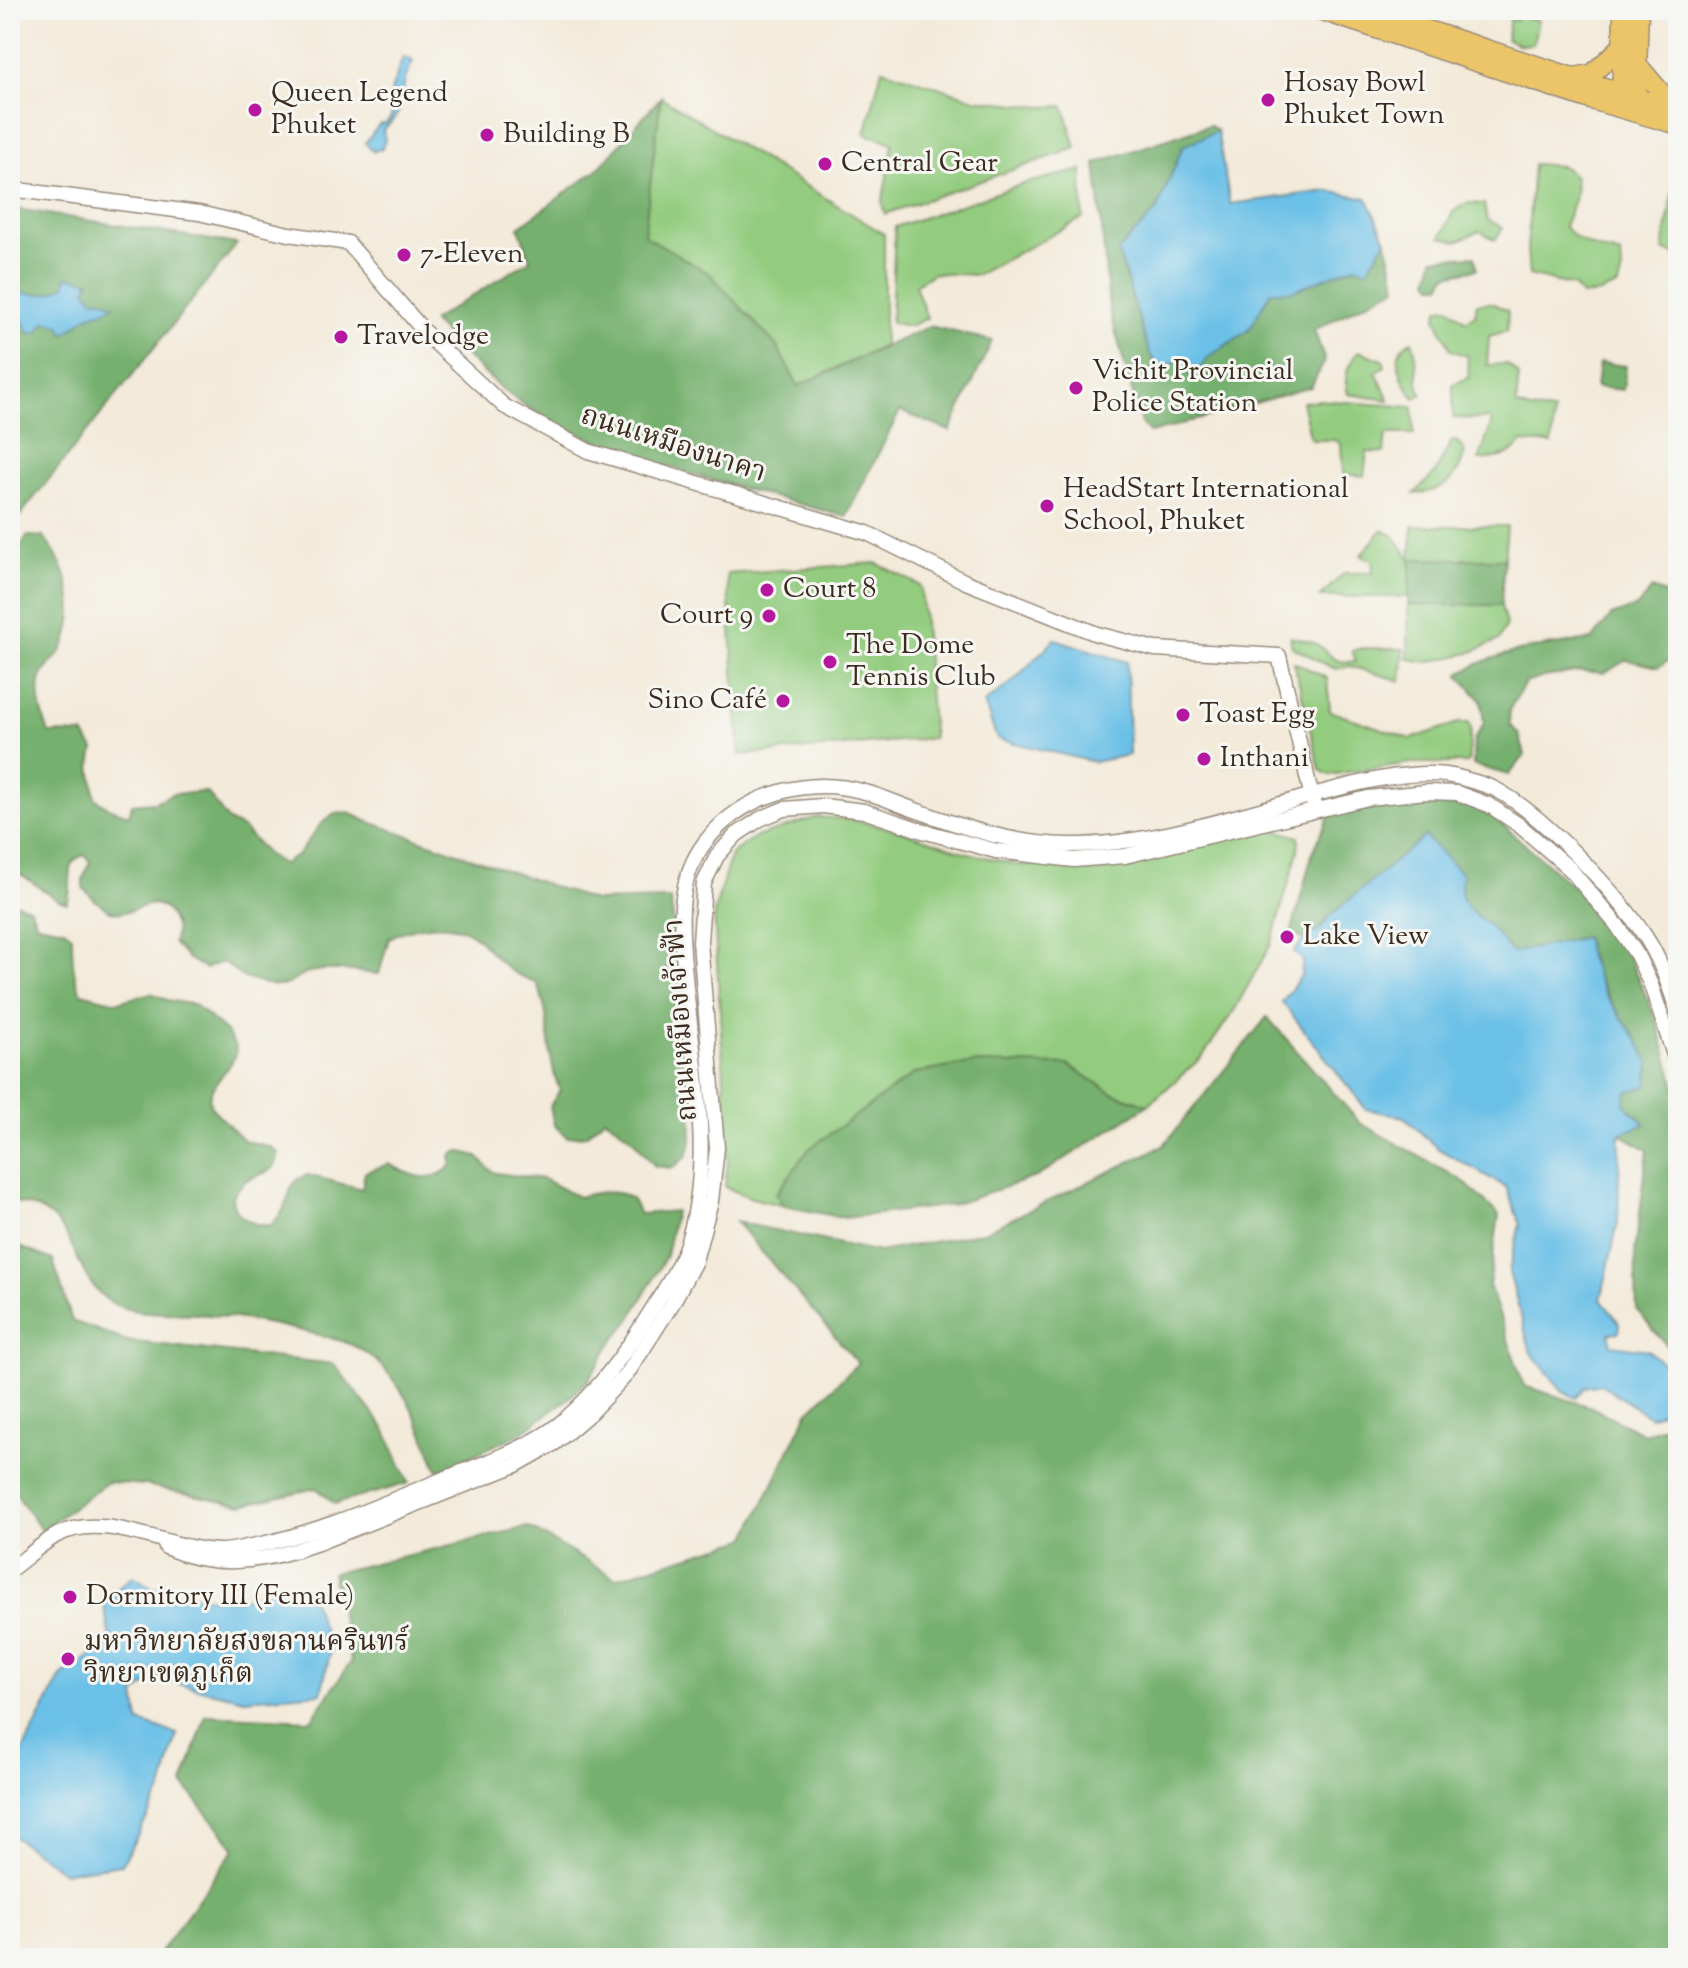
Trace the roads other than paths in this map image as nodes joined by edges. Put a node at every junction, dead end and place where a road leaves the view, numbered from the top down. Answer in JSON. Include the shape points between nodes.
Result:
{"nodes":[{"id":1,"x":1319,"y":10,"type":"edge"},
{"id":2,"x":1366,"y":10,"type":"edge"},
{"id":3,"x":1623,"y":10,"type":"edge"},
{"id":4,"x":1639,"y":10,"type":"edge"},
{"id":5,"x":1623,"y":45,"type":"junction"},
{"id":6,"x":1638,"y":65,"type":"junction"},
{"id":7,"x":1566,"y":76,"type":"junction"},
{"id":8,"x":1629,"y":103,"type":"junction"},
{"id":9,"x":1678,"y":115,"type":"edge"},
{"id":10,"x":10,"y":189,"type":"edge"},
{"id":11,"x":1367,"y":782,"type":"junction"},
{"id":12,"x":1368,"y":798,"type":"junction"},
{"id":13,"x":1313,"y":803,"type":"junction"},
{"id":14,"x":1678,"y":1012,"type":"edge"},
{"id":15,"x":1678,"y":1067,"type":"edge"},
{"id":16,"x":142,"y":1536,"type":"junction"},
{"id":17,"x":10,"y":1570,"type":"edge"}],
"edges":[{"from":1,"to":8,"type":"main road"},
{"from":2,"to":7,"type":"main road"},
{"from":3,"to":5,"type":"main road"},
{"from":4,"to":6,"type":"main road"},
{"from":5,"to":7,"type":"main road","via":[[1592,74]]},
{"from":5,"to":8,"type":"main road"},
{"from":6,"to":8,"type":"main road"},
{"from":6,"to":9,"type":"main road"},
{"from":7,"to":8,"type":"main road"},
{"from":8,"to":9,"type":"main road"},
{"from":10,"to":13,"type":"street","name":"ถนนเหมืองนาคา","via":[[199,213],[348,243],[429,337],[504,406],[588,451],[867,533],[966,582],[1097,634],[1155,649],[1279,656]]},
{"from":11,"to":12,"type":"street"},
{"from":11,"to":13,"type":"street","name":"ถนนเหมืองเจ้าฟ้า"},
{"from":11,"to":14,"type":"street","name":"ถนนเหมืองเจ้าฟ้า","via":[[1452,775],[1493,787],[1523,807],[1571,850],[1632,919],[1665,973]]},
{"from":12,"to":13,"type":"street","name":"ถนนเหมืองเจ้าฟ้า"},
{"from":12,"to":15,"type":"street","name":"ถนนเหมืองเจ้าฟ้า","via":[[1457,793],[1489,805],[1550,851],[1637,955]]},
{"from":13,"to":16,"type":"street","name":"ถนนเหมืองเจ้าฟ้า","via":[[1125,856],[1074,860],[996,851],[864,811],[823,806],[784,809],[760,819],[717,856],[704,883],[700,909],[717,1148],[711,1201],[695,1261],[627,1374],[555,1443],[516,1465],[289,1553],[221,1563],[185,1556]]},
{"from":13,"to":16,"type":"street","name":"ถนนเหมืองเจ้าฟ้า","via":[[1135,840],[1065,845],[1005,838],[863,791],[819,786],[759,798],[727,817],[702,845],[681,897],[700,1137],[695,1213],[686,1248],[620,1359],[554,1428],[421,1490],[315,1530],[221,1552]]},
{"from":16,"to":17,"type":"street","name":"ถนนเหมืองเจ้าฟ้า","via":[[99,1525],[78,1527],[55,1536]]}]}
